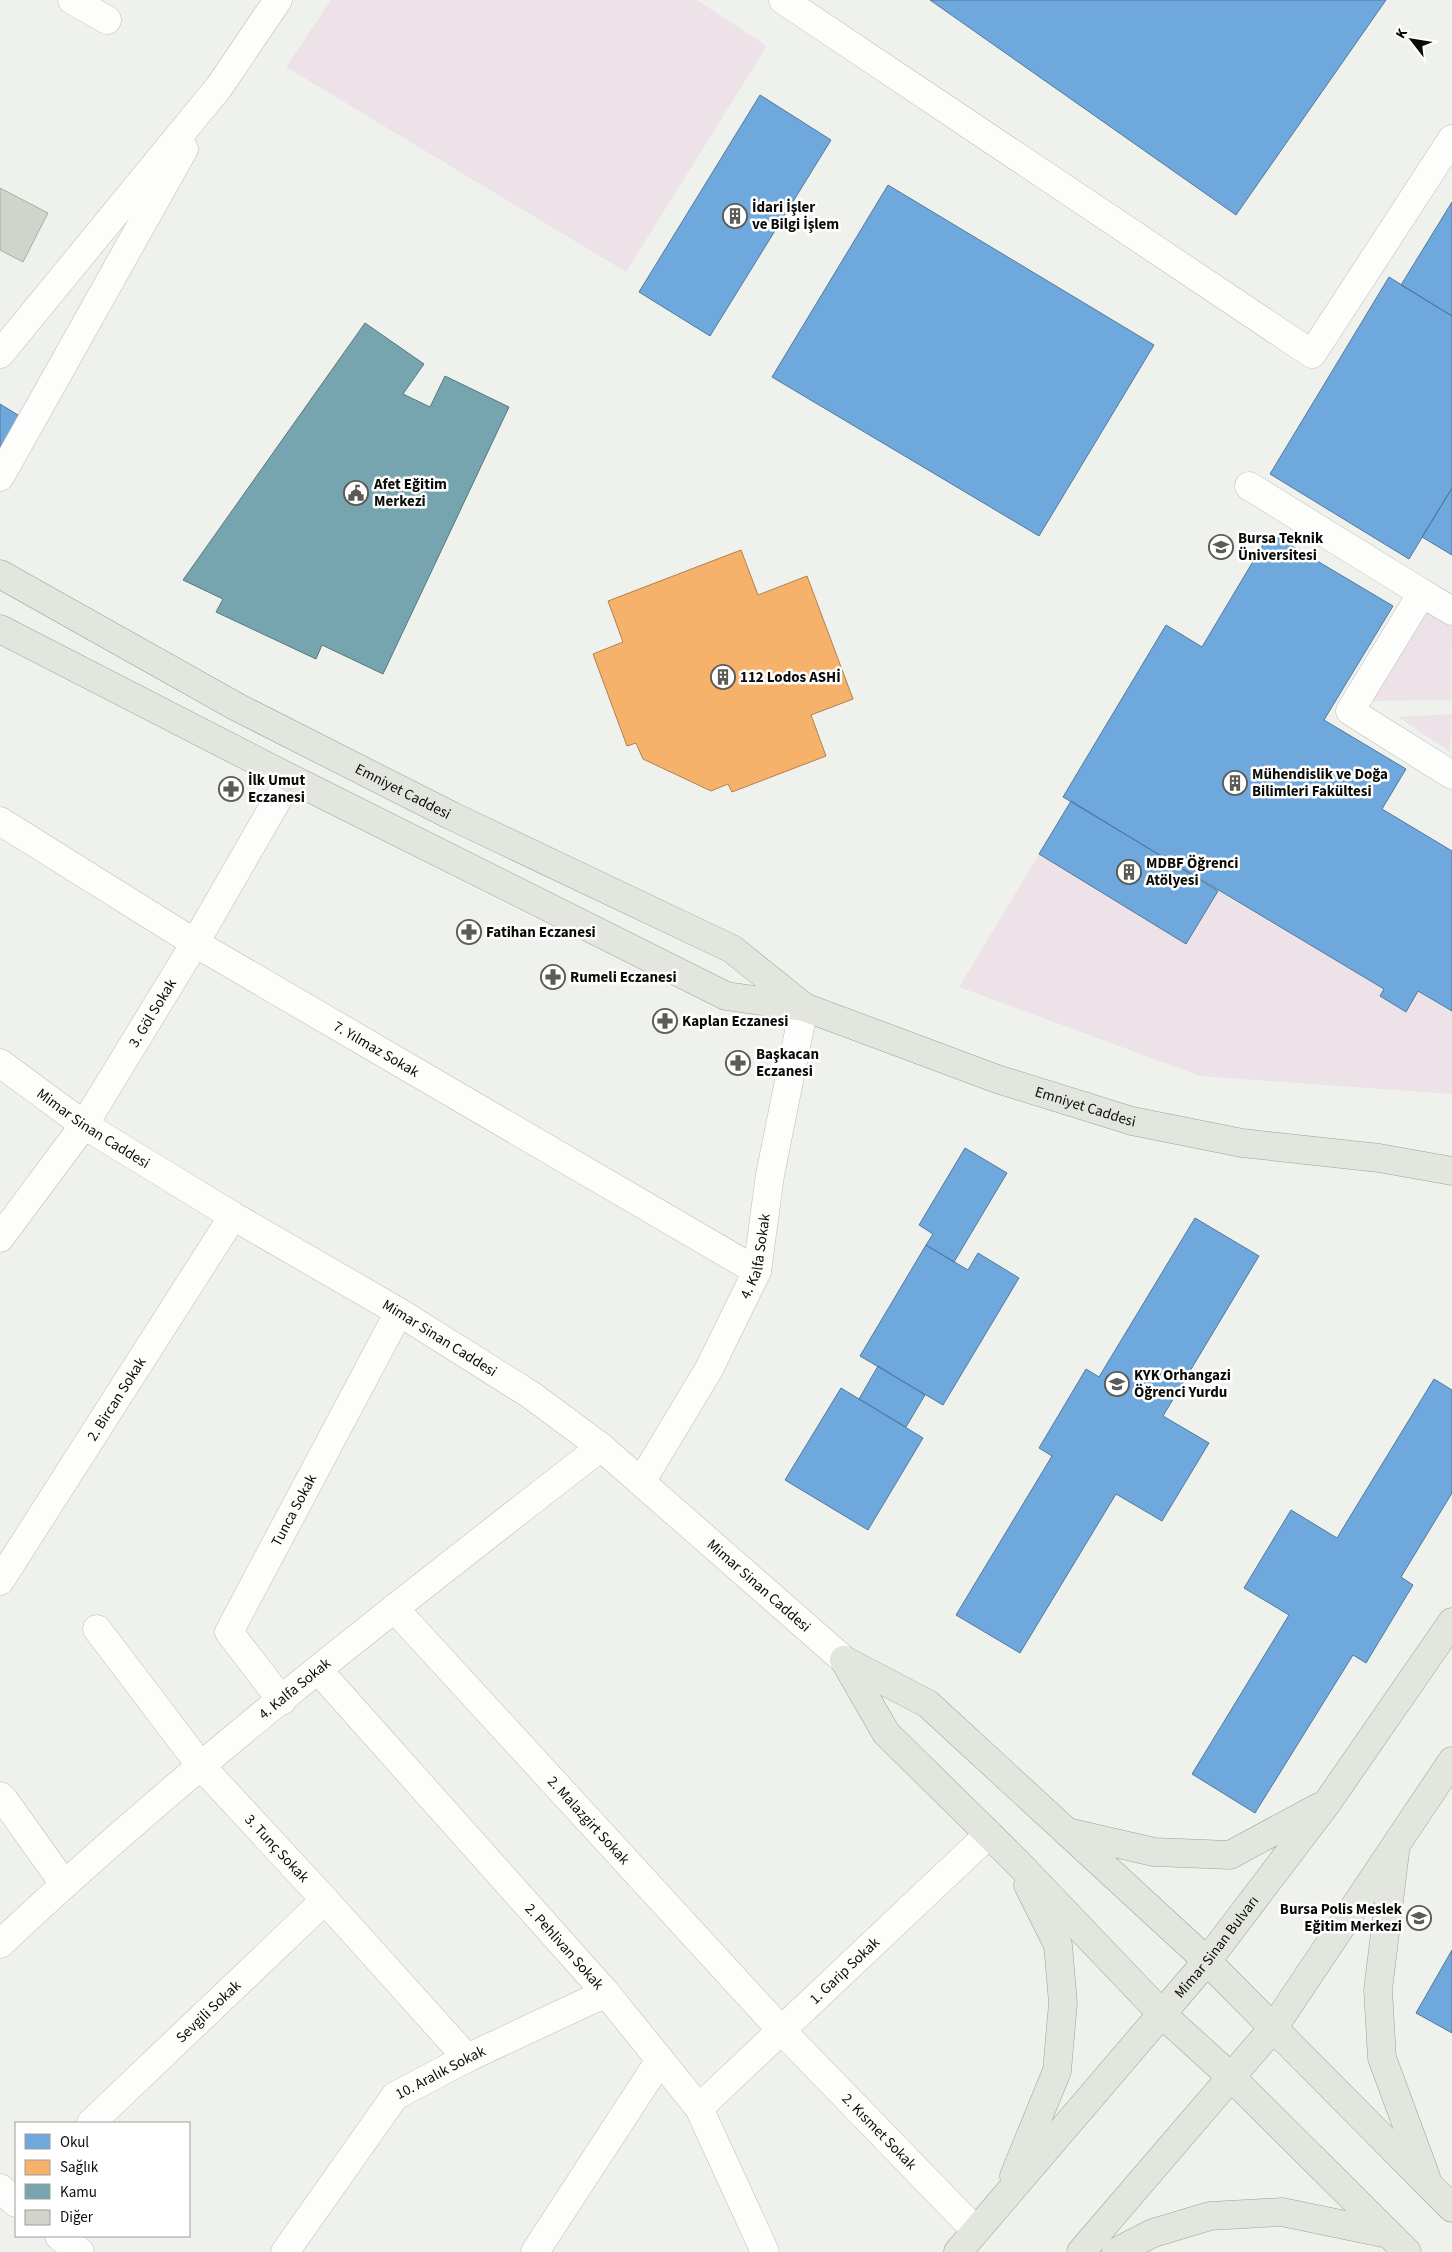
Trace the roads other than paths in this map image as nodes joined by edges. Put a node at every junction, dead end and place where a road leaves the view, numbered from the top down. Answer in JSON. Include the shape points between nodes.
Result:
{"nodes":[{"id":1,"x":72,"y":0,"type":"edge"},
{"id":2,"x":278,"y":0,"type":"edge"},
{"id":3,"x":783,"y":0,"type":"edge"},
{"id":4,"x":107,"y":20,"type":"dead end"},
{"id":5,"x":219,"y":88,"type":"junction"},
{"id":6,"x":1452,"y":139,"type":"edge"},
{"id":7,"x":0,"y":354,"type":"edge"},
{"id":8,"x":0,"y":477,"type":"edge"},
{"id":9,"x":1249,"y":486,"type":"dead end"},
{"id":10,"x":0,"y":574,"type":"edge"},
{"id":11,"x":1422,"y":593,"type":"junction"},
{"id":12,"x":1452,"y":611,"type":"edge"},
{"id":13,"x":0,"y":629,"type":"edge"},
{"id":14,"x":1452,"y":775,"type":"edge"},
{"id":15,"x":290,"y":778,"type":"junction"},
{"id":16,"x":0,"y":820,"type":"edge"},
{"id":17,"x":195,"y":942,"type":"junction"},
{"id":18,"x":804,"y":1007,"type":"junction"},
{"id":19,"x":0,"y":1063,"type":"edge"},
{"id":20,"x":84,"y":1125,"type":"junction"},
{"id":21,"x":1452,"y":1156,"type":"edge"},
{"id":22,"x":1379,"y":1158,"type":"junction"},
{"id":23,"x":1452,"y":1171,"type":"edge"},
{"id":24,"x":233,"y":1216,"type":"junction"},
{"id":25,"x":4,"y":1224,"type":"edge"},
{"id":26,"x":757,"y":1271,"type":"junction"},
{"id":27,"x":400,"y":1312,"type":"junction"},
{"id":28,"x":601,"y":1448,"type":"junction"},
{"id":29,"x":641,"y":1482,"type":"junction"},
{"id":30,"x":0,"y":1581,"type":"edge"},
{"id":31,"x":394,"y":1608,"type":"junction"},
{"id":32,"x":1452,"y":1622,"type":"edge"},
{"id":33,"x":97,"y":1629,"type":"dead end"},
{"id":34,"x":844,"y":1660,"type":"junction"},
{"id":35,"x":319,"y":1671,"type":"junction"},
{"id":36,"x":282,"y":1701,"type":"junction"},
{"id":37,"x":1452,"y":1761,"type":"edge"},
{"id":38,"x":201,"y":1766,"type":"junction"},
{"id":39,"x":0,"y":1796,"type":"edge"},
{"id":40,"x":1327,"y":1803,"type":"junction"},
{"id":41,"x":1066,"y":1831,"type":"junction"},
{"id":42,"x":989,"y":1834,"type":"junction"},
{"id":43,"x":1396,"y":1846,"type":"junction"},
{"id":44,"x":1016,"y":1861,"type":"junction"},
{"id":45,"x":64,"y":1884,"type":"junction"},
{"id":46,"x":326,"y":1900,"type":"junction"},
{"id":47,"x":0,"y":1944,"type":"edge"},
{"id":48,"x":1207,"y":1961,"type":"junction"},
{"id":49,"x":606,"y":1993,"type":"junction"},
{"id":50,"x":1163,"y":2014,"type":"junction"},
{"id":51,"x":1274,"y":2027,"type":"junction"},
{"id":52,"x":782,"y":2032,"type":"junction"},
{"id":53,"x":467,"y":2058,"type":"junction"},
{"id":54,"x":660,"y":2060,"type":"junction"},
{"id":55,"x":1231,"y":2077,"type":"junction"},
{"id":56,"x":699,"y":2108,"type":"junction"},
{"id":57,"x":92,"y":2122,"type":"edge"},
{"id":58,"x":1430,"y":2188,"type":"junction"},
{"id":59,"x":1006,"y":2198,"type":"junction"},
{"id":60,"x":1452,"y":2208,"type":"edge"},
{"id":61,"x":976,"y":2231,"type":"junction"},
{"id":62,"x":60,"y":2237,"type":"edge"},
{"id":63,"x":1397,"y":2243,"type":"edge"},
{"id":64,"x":80,"y":2252,"type":"edge"},
{"id":65,"x":285,"y":2252,"type":"edge"},
{"id":66,"x":534,"y":2252,"type":"edge"},
{"id":67,"x":764,"y":2252,"type":"edge"},
{"id":68,"x":958,"y":2252,"type":"edge"},
{"id":69,"x":1081,"y":2252,"type":"edge"},
{"id":70,"x":1116,"y":2252,"type":"edge"}],
"edges":[{"from":1,"to":4,"type":"street"},
{"from":2,"to":5,"type":"street"},
{"from":3,"to":6,"type":"street","via":[[1312,354]]},
{"from":5,"to":7,"type":"street"},
{"from":5,"to":8,"type":"street"},
{"from":9,"to":11,"type":"street"},
{"from":10,"to":18,"type":"main road","name":"Emniyet Caddesi","via":[[246,711],[452,816],[732,949]]},
{"from":11,"to":12,"type":"street"},
{"from":11,"to":14,"type":"street","via":[[1350,711]]},
{"from":13,"to":15,"type":"main road","name":"Emniyet Caddesi"},
{"from":15,"to":17,"type":"street","name":"3. Göl Sokak"},
{"from":15,"to":18,"type":"main road","name":"Emniyet Caddesi","via":[[726,996]]},
{"from":16,"to":17,"type":"street","name":"7. Yılmaz Sokak"},
{"from":17,"to":20,"type":"street","name":"3. Göl Sokak"},
{"from":17,"to":26,"type":"street","name":"7. Yılmaz Sokak"},
{"from":18,"to":22,"type":"main road","name":"Emniyet Caddesi","via":[[997,1079],[1132,1121],[1242,1143]]},
{"from":18,"to":26,"type":"street","name":"4. Kalfa Sokak","via":[[770,1175]]},
{"from":19,"to":20,"type":"street","name":"Mimar Sinan Caddesi"},
{"from":20,"to":24,"type":"street","name":"Mimar Sinan Caddesi"},
{"from":20,"to":25,"type":"street","name":"3. Göl Sokak"},
{"from":21,"to":22,"type":"main road"},
{"from":22,"to":23,"type":"main road"},
{"from":24,"to":27,"type":"street","name":"Mimar Sinan Caddesi"},
{"from":24,"to":30,"type":"street","name":"2. Bircan Sokak"},
{"from":26,"to":29,"type":"street","name":"4. Kalfa Sokak","via":[[709,1369]]},
{"from":27,"to":28,"type":"street","name":"Mimar Sinan Caddesi","via":[[532,1395]]},
{"from":27,"to":36,"type":"street","name":"Tunca Sokak","via":[[229,1632]]},
{"from":28,"to":29,"type":"street","name":"Mimar Sinan Caddesi"},
{"from":28,"to":31,"type":"street","name":"4. Kalfa Sokak"},
{"from":29,"to":34,"type":"street","name":"Mimar Sinan Caddesi"},
{"from":31,"to":35,"type":"street","name":"4. Kalfa Sokak"},
{"from":31,"to":52,"type":"street","name":"2. Malazgirt Sokak"},
{"from":32,"to":40,"type":"main road","name":"Mimar Sinan Bulvarı"},
{"from":33,"to":38,"type":"street","name":"3. Tunç Sokak"},
{"from":34,"to":41,"type":"main road","via":[[928,1704]]},
{"from":34,"to":42,"type":"main road","via":[[886,1733]]},
{"from":35,"to":36,"type":"street","name":"4. Kalfa Sokak"},
{"from":35,"to":49,"type":"street","name":"2. Pehlivan Sokak"},
{"from":36,"to":38,"type":"street","name":"4. Kalfa Sokak"},
{"from":37,"to":43,"type":"main road"},
{"from":38,"to":45,"type":"street","name":"4. Kalfa Sokak"},
{"from":38,"to":46,"type":"street","name":"3. Tunç Sokak"},
{"from":39,"to":45,"type":"street"},
{"from":40,"to":41,"type":"main road","via":[[1230,1855],[1154,1852]]},
{"from":40,"to":48,"type":"main road","name":"Mimar Sinan Bulvarı"},
{"from":41,"to":48,"type":"main road"},
{"from":42,"to":44,"type":"main road"},
{"from":42,"to":52,"type":"street","name":"1. Garip Sokak"},
{"from":43,"to":51,"type":"main road"},
{"from":43,"to":58,"type":"main road","via":[[1378,1990],[1382,2058]]},
{"from":44,"to":50,"type":"main road"},
{"from":44,"to":59,"type":"main road","via":[[1058,1945],[1063,2003],[1057,2071]]},
{"from":45,"to":47,"type":"street","name":"4. Kalfa Sokak"},
{"from":46,"to":53,"type":"street","name":"3. Tunç Sokak"},
{"from":46,"to":57,"type":"street","name":"Sevgili Sokak"},
{"from":48,"to":50,"type":"main road","name":"Mimar Sinan Bulvarı"},
{"from":48,"to":51,"type":"main road"},
{"from":49,"to":53,"type":"street","name":"10. Aralık Sokak"},
{"from":49,"to":54,"type":"street","name":"2. Pehlivan Sokak"},
{"from":50,"to":55,"type":"main road"},
{"from":50,"to":59,"type":"main road","name":"Mimar Sinan Bulvarı"},
{"from":51,"to":55,"type":"main road"},
{"from":51,"to":58,"type":"main road"},
{"from":52,"to":56,"type":"street","name":"1. Garip Sokak"},
{"from":52,"to":61,"type":"street","name":"2. Kısmet Sokak"},
{"from":53,"to":65,"type":"street","name":"10. Aralık Sokak","via":[[394,2096]]},
{"from":54,"to":56,"type":"street","name":"2. Pehlivan Sokak"},
{"from":54,"to":66,"type":"street"},
{"from":55,"to":63,"type":"main road"},
{"from":55,"to":69,"type":"main road"},
{"from":56,"to":67,"type":"street","name":"2. Pehlivan Sokak"},
{"from":58,"to":60,"type":"main road"},
{"from":59,"to":61,"type":"main road","name":"Mimar Sinan Bulvarı"},
{"from":61,"to":68,"type":"main road","name":"Mimar Sinan Bulvarı"},
{"from":62,"to":64,"type":"street"},
{"from":63,"to":70,"type":"main road","via":[[1282,2212],[1210,2216],[1153,2233]]}]}
